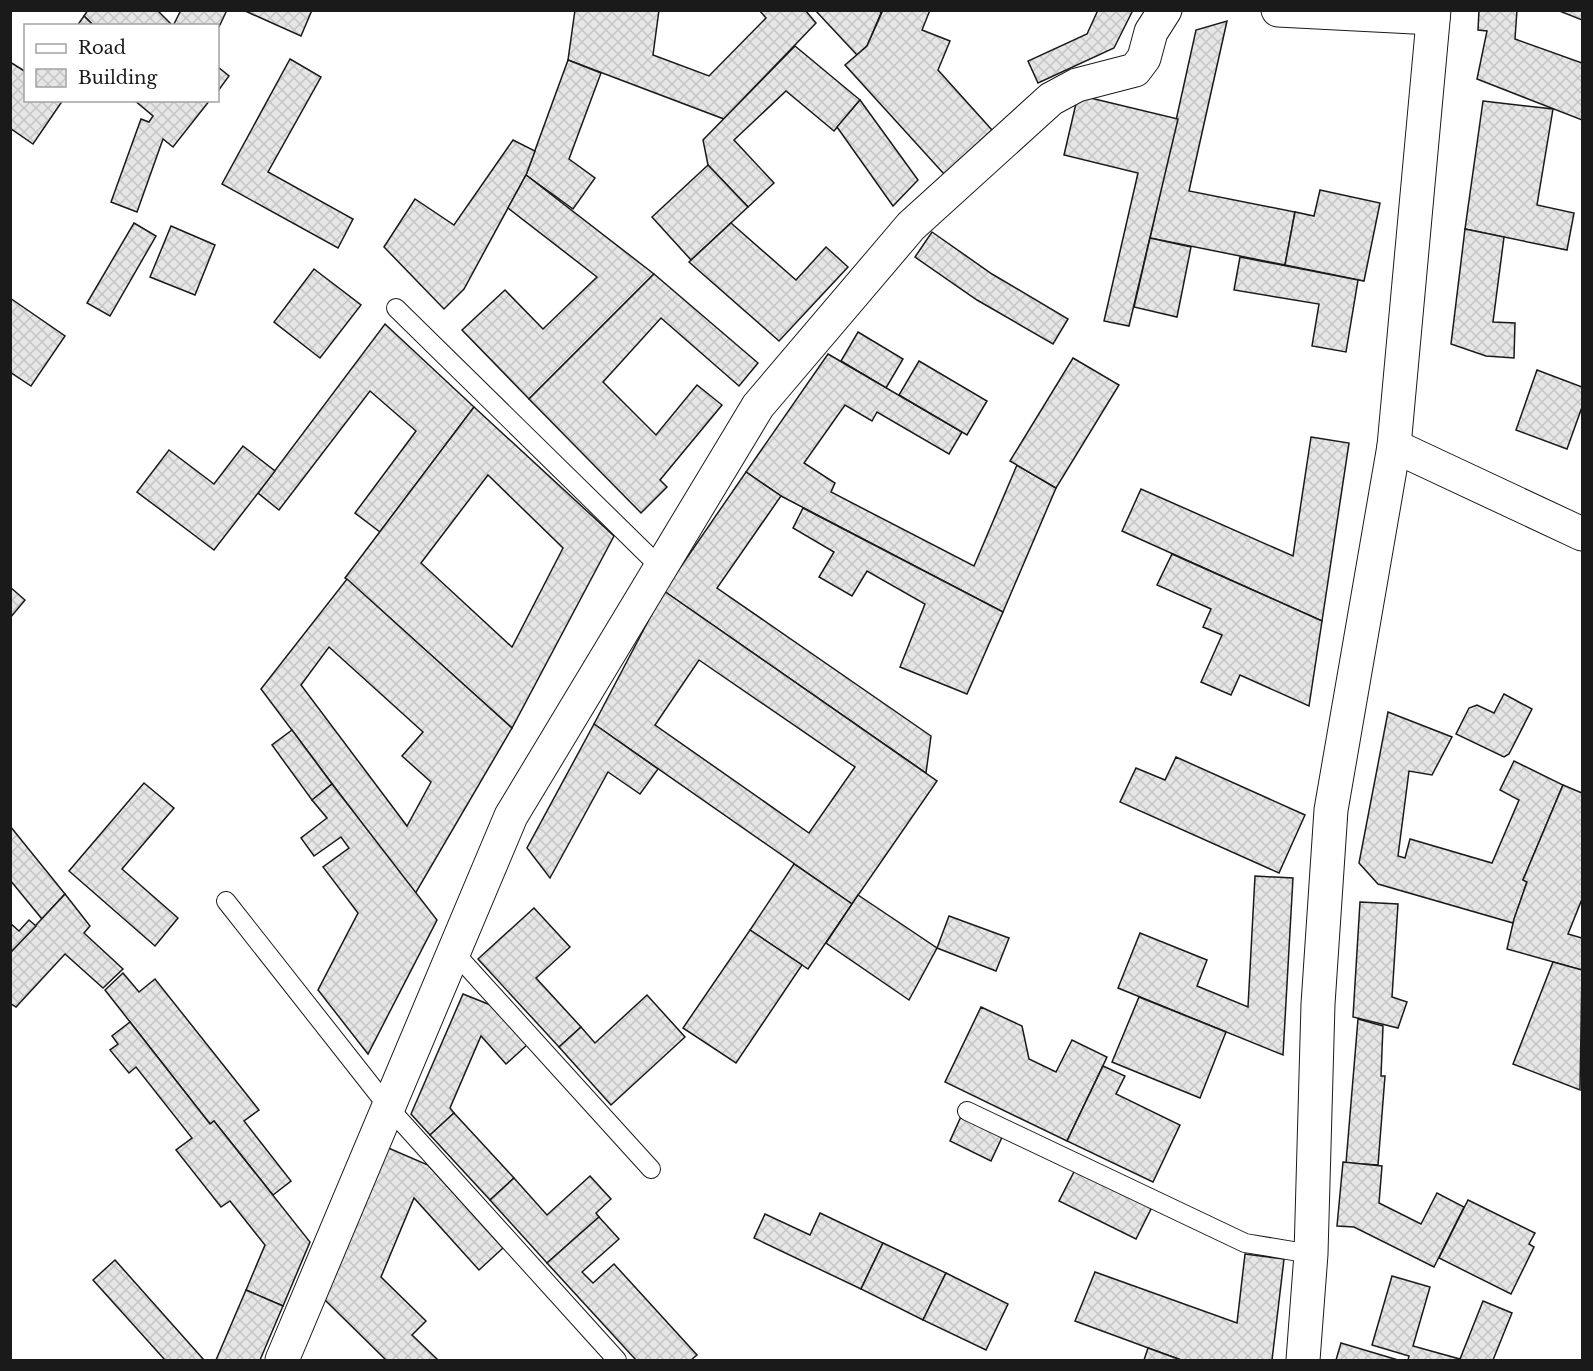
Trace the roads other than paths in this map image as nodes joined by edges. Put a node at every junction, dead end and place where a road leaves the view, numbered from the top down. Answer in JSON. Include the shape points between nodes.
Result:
{"nodes":[{"id":1,"x":1165,"y":10,"type":"edge"},
{"id":2,"x":1278,"y":10,"type":"edge"},
{"id":3,"x":1434,"y":14,"type":"edge"},
{"id":4,"x":396,"y":308,"type":"dead end"},
{"id":5,"x":1394,"y":446,"type":"junction"},
{"id":6,"x":1582,"y":534,"type":"edge"},
{"id":7,"x":661,"y":568,"type":"junction"},
{"id":8,"x":226,"y":901,"type":"dead end"},
{"id":9,"x":454,"y":952,"type":"junction"},
{"id":10,"x":389,"y":1108,"type":"junction"},
{"id":11,"x":967,"y":1111,"type":"dead end"},
{"id":12,"x":651,"y":1169,"type":"dead end"},
{"id":13,"x":1311,"y":1254,"type":"junction"},
{"id":14,"x":282,"y":1360,"type":"edge"},
{"id":15,"x":617,"y":1360,"type":"edge"},
{"id":16,"x":1303,"y":1360,"type":"edge"}],
"edges":[{"from":1,"to":7,"type":"street","via":[[1151,32],[1144,58],[1136,70],[1077,85],[1051,99],[911,226],[758,406]]},
{"from":2,"to":3,"type":"street"},
{"from":3,"to":5,"type":"street"},
{"from":4,"to":7,"type":"lane"},
{"from":5,"to":6,"type":"street"},
{"from":5,"to":13,"type":"street","via":[[1331,810],[1318,1005]]},
{"from":7,"to":9,"type":"street","via":[[511,816]]},
{"from":8,"to":10,"type":"lane"},
{"from":9,"to":10,"type":"street"},
{"from":9,"to":12,"type":"lane"},
{"from":10,"to":14,"type":"street"},
{"from":10,"to":15,"type":"lane"},
{"from":11,"to":13,"type":"lane","via":[[1245,1243]]},
{"from":13,"to":16,"type":"street"}]}
